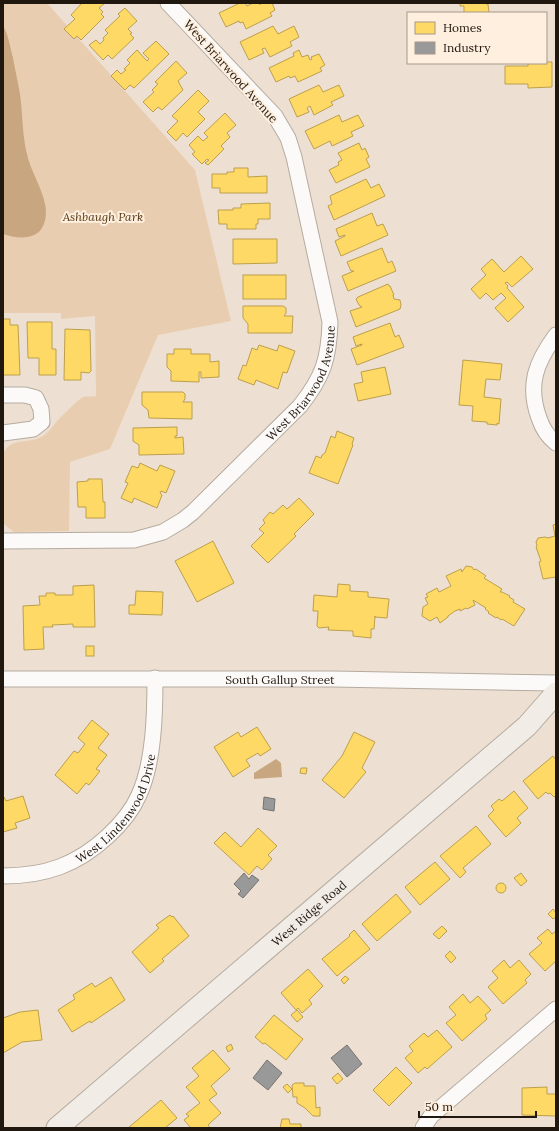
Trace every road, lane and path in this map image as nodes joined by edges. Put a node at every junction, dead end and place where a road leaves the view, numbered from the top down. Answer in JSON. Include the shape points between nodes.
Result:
{"nodes":[{"id":1,"x":168,"y":3,"type":"edge"},
{"id":2,"x":556,"y":335,"type":"edge"},
{"id":3,"x":3,"y":395,"type":"edge"},
{"id":4,"x":3,"y":432,"type":"edge"},
{"id":5,"x":556,"y":443,"type":"edge"},
{"id":6,"x":3,"y":542,"type":"edge"},
{"id":7,"x":155,"y":678,"type":"junction"},
{"id":8,"x":3,"y":679,"type":"edge"},
{"id":9,"x":556,"y":683,"type":"edge"},
{"id":10,"x":556,"y":693,"type":"edge"},
{"id":11,"x":3,"y":876,"type":"edge"},
{"id":12,"x":556,"y":1008,"type":"edge"},
{"id":13,"x":57,"y":1128,"type":"edge"},
{"id":14,"x":423,"y":1128,"type":"edge"}],
"edges":[{"from":1,"to":6,"type":"street","name":"West Briarwood Avenue","via":[[275,116],[288,138],[330,322],[326,361],[313,390],[300,406],[193,512],[163,532],[134,540]]},
{"from":2,"to":5,"type":"street","via":[[538,363],[533,391],[540,422]]},
{"from":3,"to":4,"type":"street","via":[[36,398],[41,409],[42,422],[33,428]]},
{"from":7,"to":8,"type":"street","name":"South Gallup Street"},
{"from":7,"to":9,"type":"street","name":"South Gallup Street"},
{"from":7,"to":11,"type":"street","name":"West Lindenwood Drive","via":[[153,735],[147,768],[139,795],[126,817],[98,845],[77,859],[49,871]]},
{"from":10,"to":13,"type":"street","name":"West Ridge Road","via":[[527,726]]},
{"from":12,"to":14,"type":"street","via":[[431,1116]]}]}
